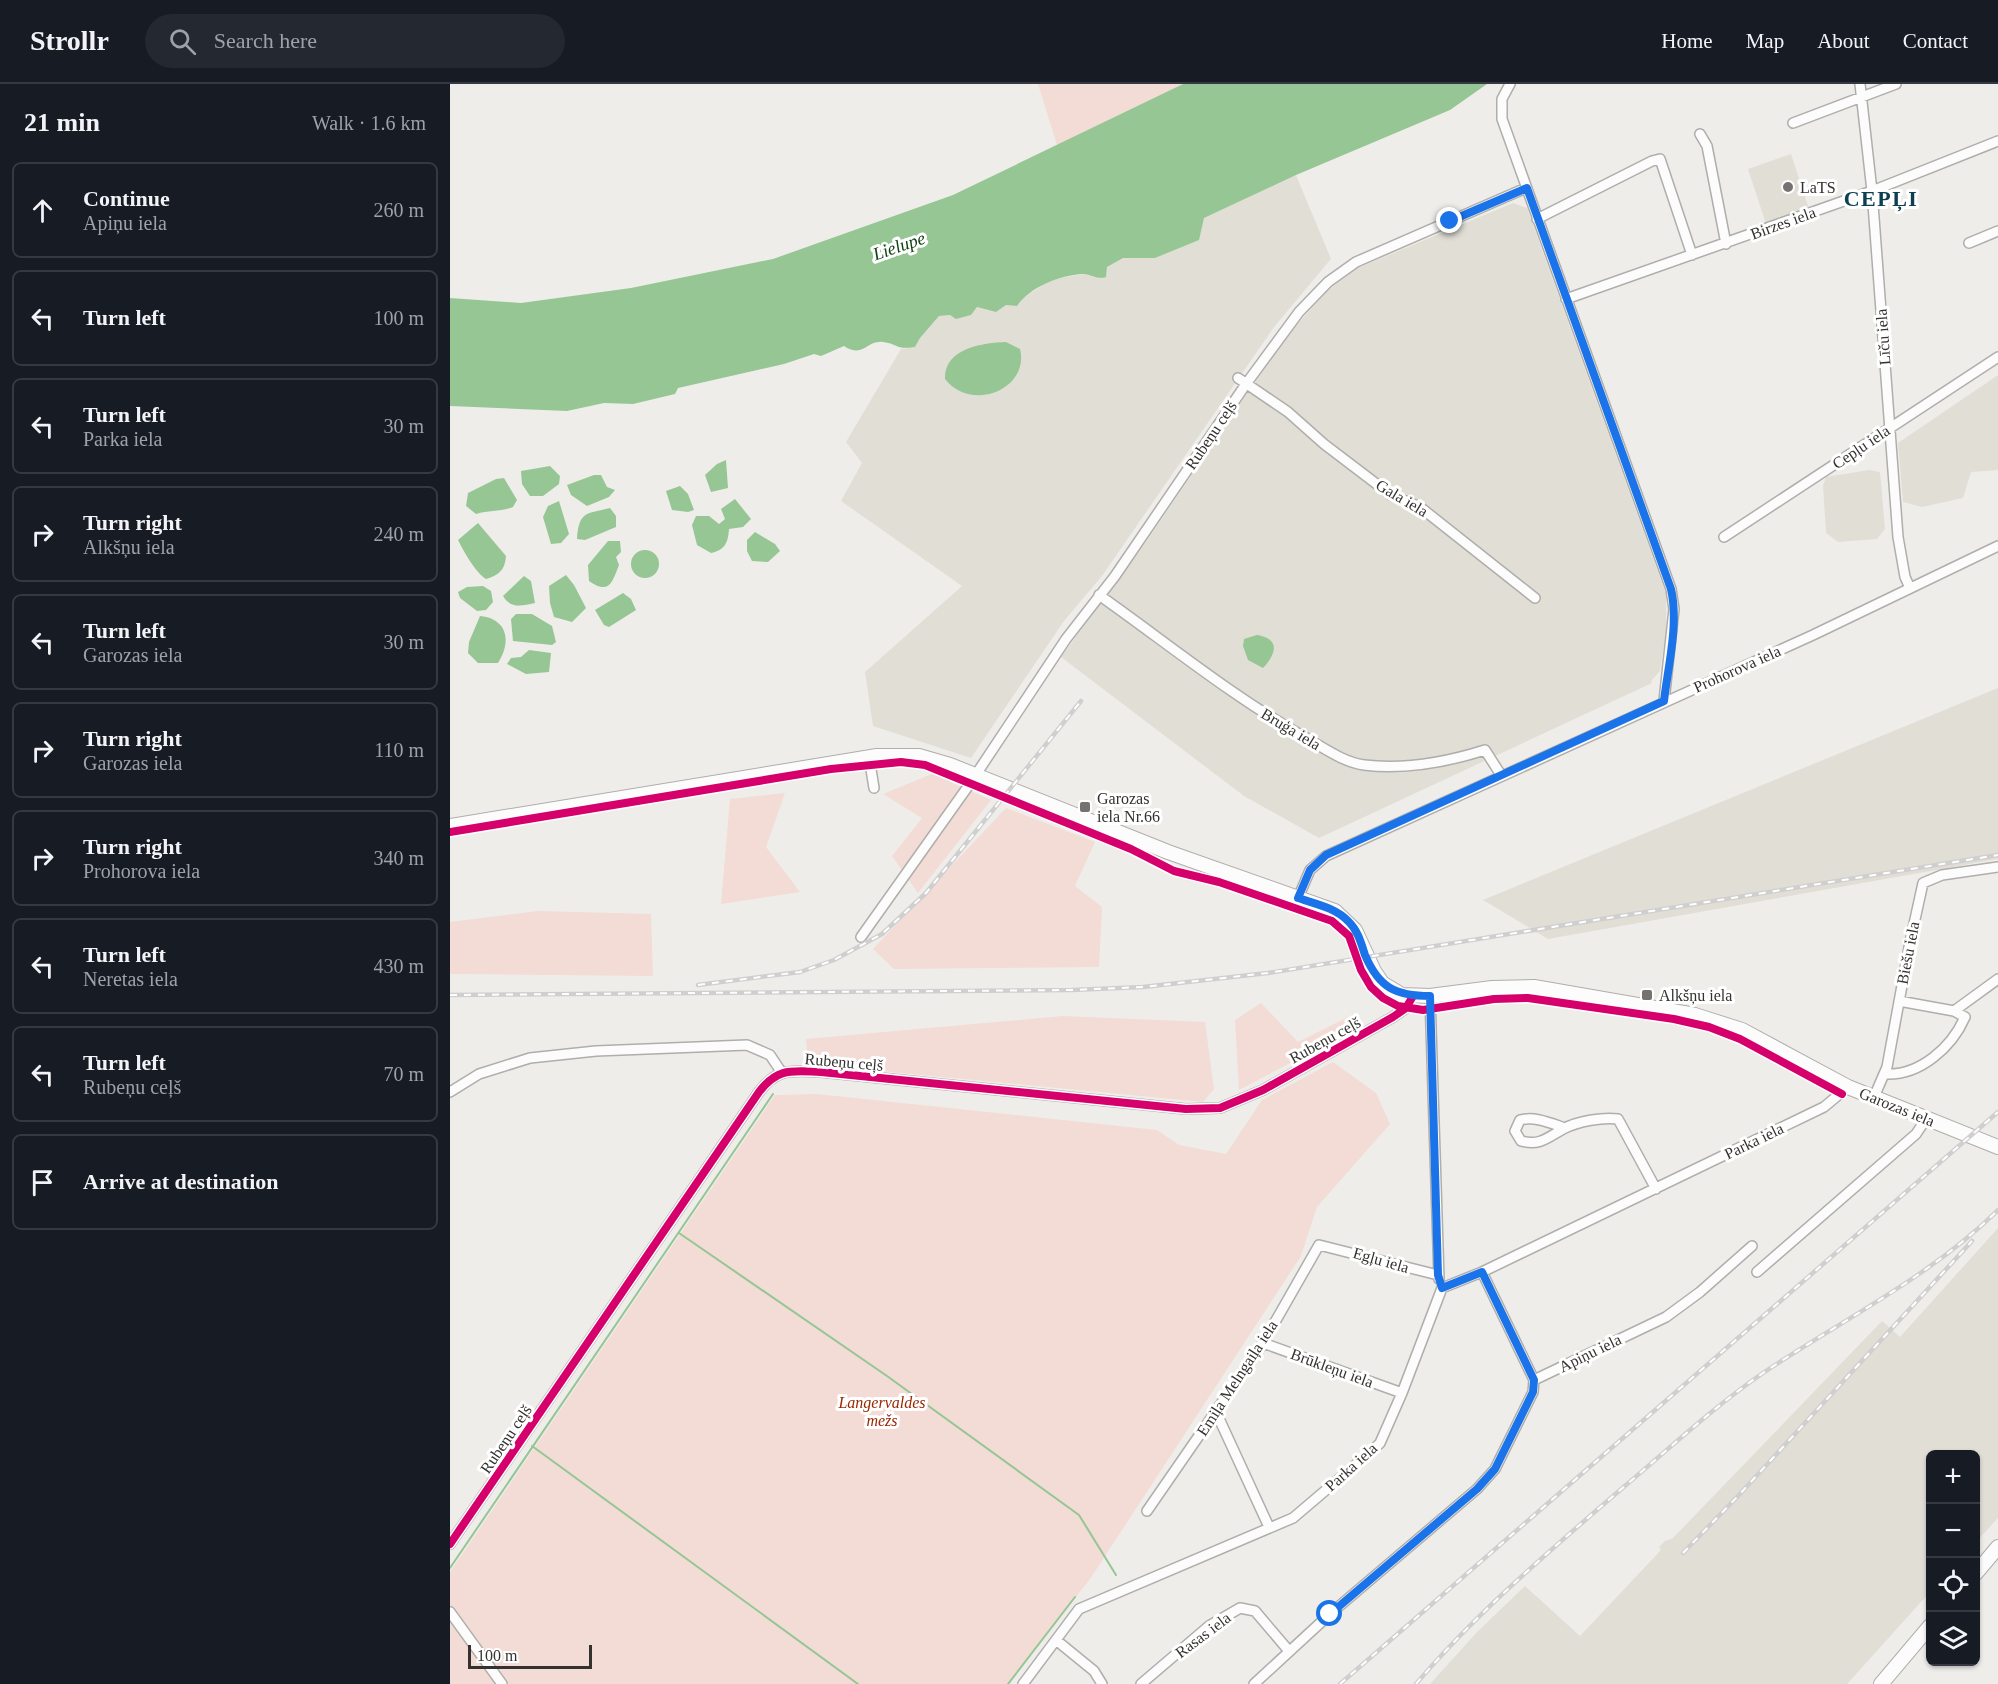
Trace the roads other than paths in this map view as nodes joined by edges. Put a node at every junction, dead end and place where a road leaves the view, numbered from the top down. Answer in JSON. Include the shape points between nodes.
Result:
{"nodes":[{"id":1,"x":1510,"y":84,"type":"edge"},
{"id":2,"x":1860,"y":84,"type":"edge"},
{"id":3,"x":1896,"y":84,"type":"edge"},
{"id":4,"x":1862,"y":97,"type":"junction"},
{"id":5,"x":1793,"y":123,"type":"dead end"},
{"id":6,"x":1700,"y":134,"type":"dead end"},
{"id":7,"x":1998,"y":141,"type":"edge"},
{"id":8,"x":1527,"y":188,"type":"junction"},
{"id":9,"x":1872,"y":191,"type":"junction"},
{"id":10,"x":1537,"y":219,"type":"junction"},
{"id":11,"x":1998,"y":231,"type":"edge"},
{"id":12,"x":1969,"y":243,"type":"dead end"},
{"id":13,"x":1726,"y":244,"type":"junction"},
{"id":14,"x":1692,"y":255,"type":"junction"},
{"id":15,"x":1566,"y":299,"type":"junction"},
{"id":16,"x":1998,"y":357,"type":"edge"},
{"id":17,"x":1242,"y":381,"type":"junction"},
{"id":18,"x":1890,"y":428,"type":"junction"},
{"id":19,"x":1724,"y":537,"type":"dead end"},
{"id":20,"x":1998,"y":546,"type":"edge"},
{"id":21,"x":1910,"y":588,"type":"junction"},
{"id":22,"x":1099,"y":595,"type":"junction"},
{"id":23,"x":1535,"y":598,"type":"dead end"},
{"id":24,"x":1664,"y":701,"type":"junction"},
{"id":25,"x":869,"y":758,"type":"junction"},
{"id":26,"x":975,"y":775,"type":"junction"},
{"id":27,"x":1501,"y":775,"type":"junction"},
{"id":28,"x":874,"y":788,"type":"dead end"},
{"id":29,"x":450,"y":826,"type":"edge"},
{"id":30,"x":1998,"y":867,"type":"edge"},
{"id":31,"x":1298,"y":898,"type":"junction"},
{"id":32,"x":861,"y":937,"type":"dead end"},
{"id":33,"x":1998,"y":979,"type":"edge"},
{"id":34,"x":1413,"y":996,"type":"junction"},
{"id":35,"x":1430,"y":996,"type":"junction"},
{"id":36,"x":1899,"y":1001,"type":"junction"},
{"id":37,"x":1954,"y":1011,"type":"junction"},
{"id":38,"x":782,"y":1073,"type":"junction"},
{"id":39,"x":1885,"y":1074,"type":"junction"},
{"id":40,"x":1848,"y":1087,"type":"junction"},
{"id":41,"x":450,"y":1092,"type":"edge"},
{"id":42,"x":1874,"y":1097,"type":"junction"},
{"id":43,"x":1926,"y":1119,"type":"junction"},
{"id":44,"x":1565,"y":1128,"type":"junction"},
{"id":45,"x":1998,"y":1148,"type":"edge"},
{"id":46,"x":1656,"y":1189,"type":"junction"},
{"id":47,"x":1324,"y":1244,"type":"joint"},
{"id":48,"x":1752,"y":1246,"type":"dead end"},
{"id":49,"x":1482,"y":1272,"type":"junction"},
{"id":50,"x":1757,"y":1272,"type":"dead end"},
{"id":51,"x":1438,"y":1275,"type":"junction"},
{"id":52,"x":1442,"y":1288,"type":"junction"},
{"id":53,"x":1263,"y":1343,"type":"junction"},
{"id":54,"x":1534,"y":1380,"type":"junction"},
{"id":55,"x":1402,"y":1393,"type":"junction"},
{"id":56,"x":1216,"y":1412,"type":"junction"},
{"id":57,"x":1147,"y":1511,"type":"dead end"},
{"id":58,"x":1269,"y":1527,"type":"junction"},
{"id":59,"x":450,"y":1544,"type":"edge"},
{"id":60,"x":1998,"y":1547,"type":"edge"},
{"id":61,"x":1980,"y":1568,"type":"edge"},
{"id":62,"x":450,"y":1612,"type":"edge"},
{"id":63,"x":1926,"y":1631,"type":"edge"},
{"id":64,"x":1056,"y":1640,"type":"junction"},
{"id":65,"x":1289,"y":1651,"type":"junction"},
{"id":66,"x":502,"y":1684,"type":"edge"},
{"id":67,"x":1023,"y":1684,"type":"edge"},
{"id":68,"x":1102,"y":1684,"type":"edge"},
{"id":69,"x":1142,"y":1684,"type":"edge"},
{"id":70,"x":1254,"y":1684,"type":"edge"},
{"id":71,"x":1881,"y":1684,"type":"edge"}],
"edges":[{"from":1,"to":8,"type":"street","via":[[1502,99],[1501,114]]},
{"from":2,"to":4,"type":"street","name":"Līču iela"},
{"from":3,"to":4,"type":"street"},
{"from":4,"to":5,"type":"street"},
{"from":4,"to":9,"type":"street","name":"Līču iela"},
{"from":6,"to":13,"type":"street","via":[[1707,146]]},
{"from":7,"to":9,"type":"street","name":"Birzes iela"},
{"from":8,"to":10,"type":"street"},
{"from":8,"to":17,"type":"street","name":"Rubeņu ceļš","via":[[1340,272],[1299,312]]},
{"from":9,"to":13,"type":"street","name":"Birzes iela"},
{"from":9,"to":18,"type":"street","name":"Līču iela"},
{"from":10,"to":14,"type":"street","via":[[1660,159]]},
{"from":10,"to":15,"type":"street"},
{"from":11,"to":12,"type":"street"},
{"from":13,"to":14,"type":"street","name":"Birzes iela"},
{"from":14,"to":15,"type":"street","name":"Birzes iela"},
{"from":15,"to":24,"type":"street","via":[[1671,589],[1674,609]]},
{"from":16,"to":18,"type":"street","name":"Cepļu iela"},
{"from":17,"to":22,"type":"street","name":"Rubeņu ceļš","via":[[1127,559]]},
{"from":17,"to":23,"type":"street","name":"Gala iela","via":[[1288,412],[1391,495],[1420,507]]},
{"from":18,"to":19,"type":"street","name":"Cepļu iela"},
{"from":18,"to":21,"type":"street","name":"Līču iela","via":[[1898,537]]},
{"from":20,"to":21,"type":"street","name":"Prohorova iela"},
{"from":21,"to":24,"type":"street","name":"Prohorova iela"},
{"from":22,"to":26,"type":"street","name":"Rubeņu ceļš","via":[[1065,639]]},
{"from":22,"to":27,"type":"street","name":"Bruģa iela","via":[[1261,711],[1342,759],[1363,765],[1423,765],[1485,750]]},
{"from":24,"to":27,"type":"street","name":"Prohorova iela"},
{"from":25,"to":26,"type":"main road","name":"Garozas iela","via":[[919,756]]},
{"from":25,"to":28,"type":"street"},
{"from":25,"to":29,"type":"main road","name":"Garozas iela"},
{"from":26,"to":31,"type":"main road","name":"Garozas iela","via":[[1168,852]]},
{"from":26,"to":32,"type":"street","name":"Rubeņu ceļš"},
{"from":27,"to":31,"type":"street","name":"Prohorova iela","via":[[1321,859],[1310,870]]},
{"from":30,"to":36,"type":"street","name":"Biešu iela","via":[[1942,875],[1923,883]]},
{"from":31,"to":34,"type":"main road","name":"Garozas iela","via":[[1328,908],[1347,920],[1382,983],[1392,991]]},
{"from":33,"to":37,"type":"street"},
{"from":34,"to":35,"type":"main road","name":"Garozas iela"},
{"from":34,"to":38,"type":"street","name":"Rubeņu ceļš","via":[[1401,1012],[1324,1056],[1245,1099],[1213,1109],[820,1072]]},
{"from":35,"to":40,"type":"main road","name":"Garozas iela","via":[[1534,987],[1676,1011],[1742,1030]]},
{"from":35,"to":51,"type":"street"},
{"from":36,"to":37,"type":"street"},
{"from":36,"to":39,"type":"street","name":"Biešu iela"},
{"from":37,"to":39,"type":"street","via":[[1965,1017],[1958,1035],[1937,1055],[1910,1071]]},
{"from":38,"to":41,"type":"street","via":[[770,1054],[747,1045],[596,1051],[530,1058],[479,1074]]},
{"from":38,"to":59,"type":"street","name":"Rubeņu ceļš","via":[[768,1080],[759,1092]]},
{"from":39,"to":42,"type":"street","name":"Biešu iela"},
{"from":40,"to":42,"type":"main road","name":"Garozas iela"},
{"from":40,"to":46,"type":"street","name":"Parka iela","via":[[1824,1107]]},
{"from":42,"to":43,"type":"main road","name":"Garozas iela"},
{"from":43,"to":45,"type":"main road","name":"Garozas iela"},
{"from":43,"to":50,"type":"street","via":[[1916,1134]]},
{"from":44,"to":44,"type":"street","via":[[1539,1143],[1521,1141],[1515,1131],[1525,1118]]},
{"from":44,"to":46,"type":"street","via":[[1618,1119]]},
{"from":46,"to":49,"type":"street","name":"Parka iela"},
{"from":47,"to":51,"type":"street","name":"Egļu iela"},
{"from":47,"to":53,"type":"street","name":"Emiļa Melngaiļa iela","via":[[1316,1247]]},
{"from":48,"to":54,"type":"street","name":"Apiņu iela","via":[[1666,1317]]},
{"from":49,"to":52,"type":"street","name":"Parka iela"},
{"from":49,"to":54,"type":"street"},
{"from":51,"to":52,"type":"street"},
{"from":52,"to":55,"type":"street","name":"Parka iela"},
{"from":53,"to":55,"type":"street","name":"Brūkleņu iela"},
{"from":53,"to":56,"type":"street","name":"Emiļa Melngaiļa iela"},
{"from":54,"to":65,"type":"street","via":[[1533,1392],[1495,1469],[1477,1489]]},
{"from":55,"to":58,"type":"street","name":"Parka iela","via":[[1380,1443],[1300,1513]]},
{"from":56,"to":57,"type":"street","name":"Emiļa Melngaiļa iela"},
{"from":56,"to":58,"type":"street"},
{"from":58,"to":64,"type":"street","name":"Parka iela","via":[[1079,1609]]},
{"from":60,"to":61,"type":"main road"},
{"from":62,"to":66,"type":"street"},
{"from":63,"to":71,"type":"main road"},
{"from":64,"to":67,"type":"street","name":"Parka iela"},
{"from":64,"to":68,"type":"street","via":[[1094,1671]]},
{"from":65,"to":69,"type":"street","name":"Rasas iela","via":[[1255,1611],[1240,1608],[1209,1626]]},
{"from":65,"to":70,"type":"street"}]}
